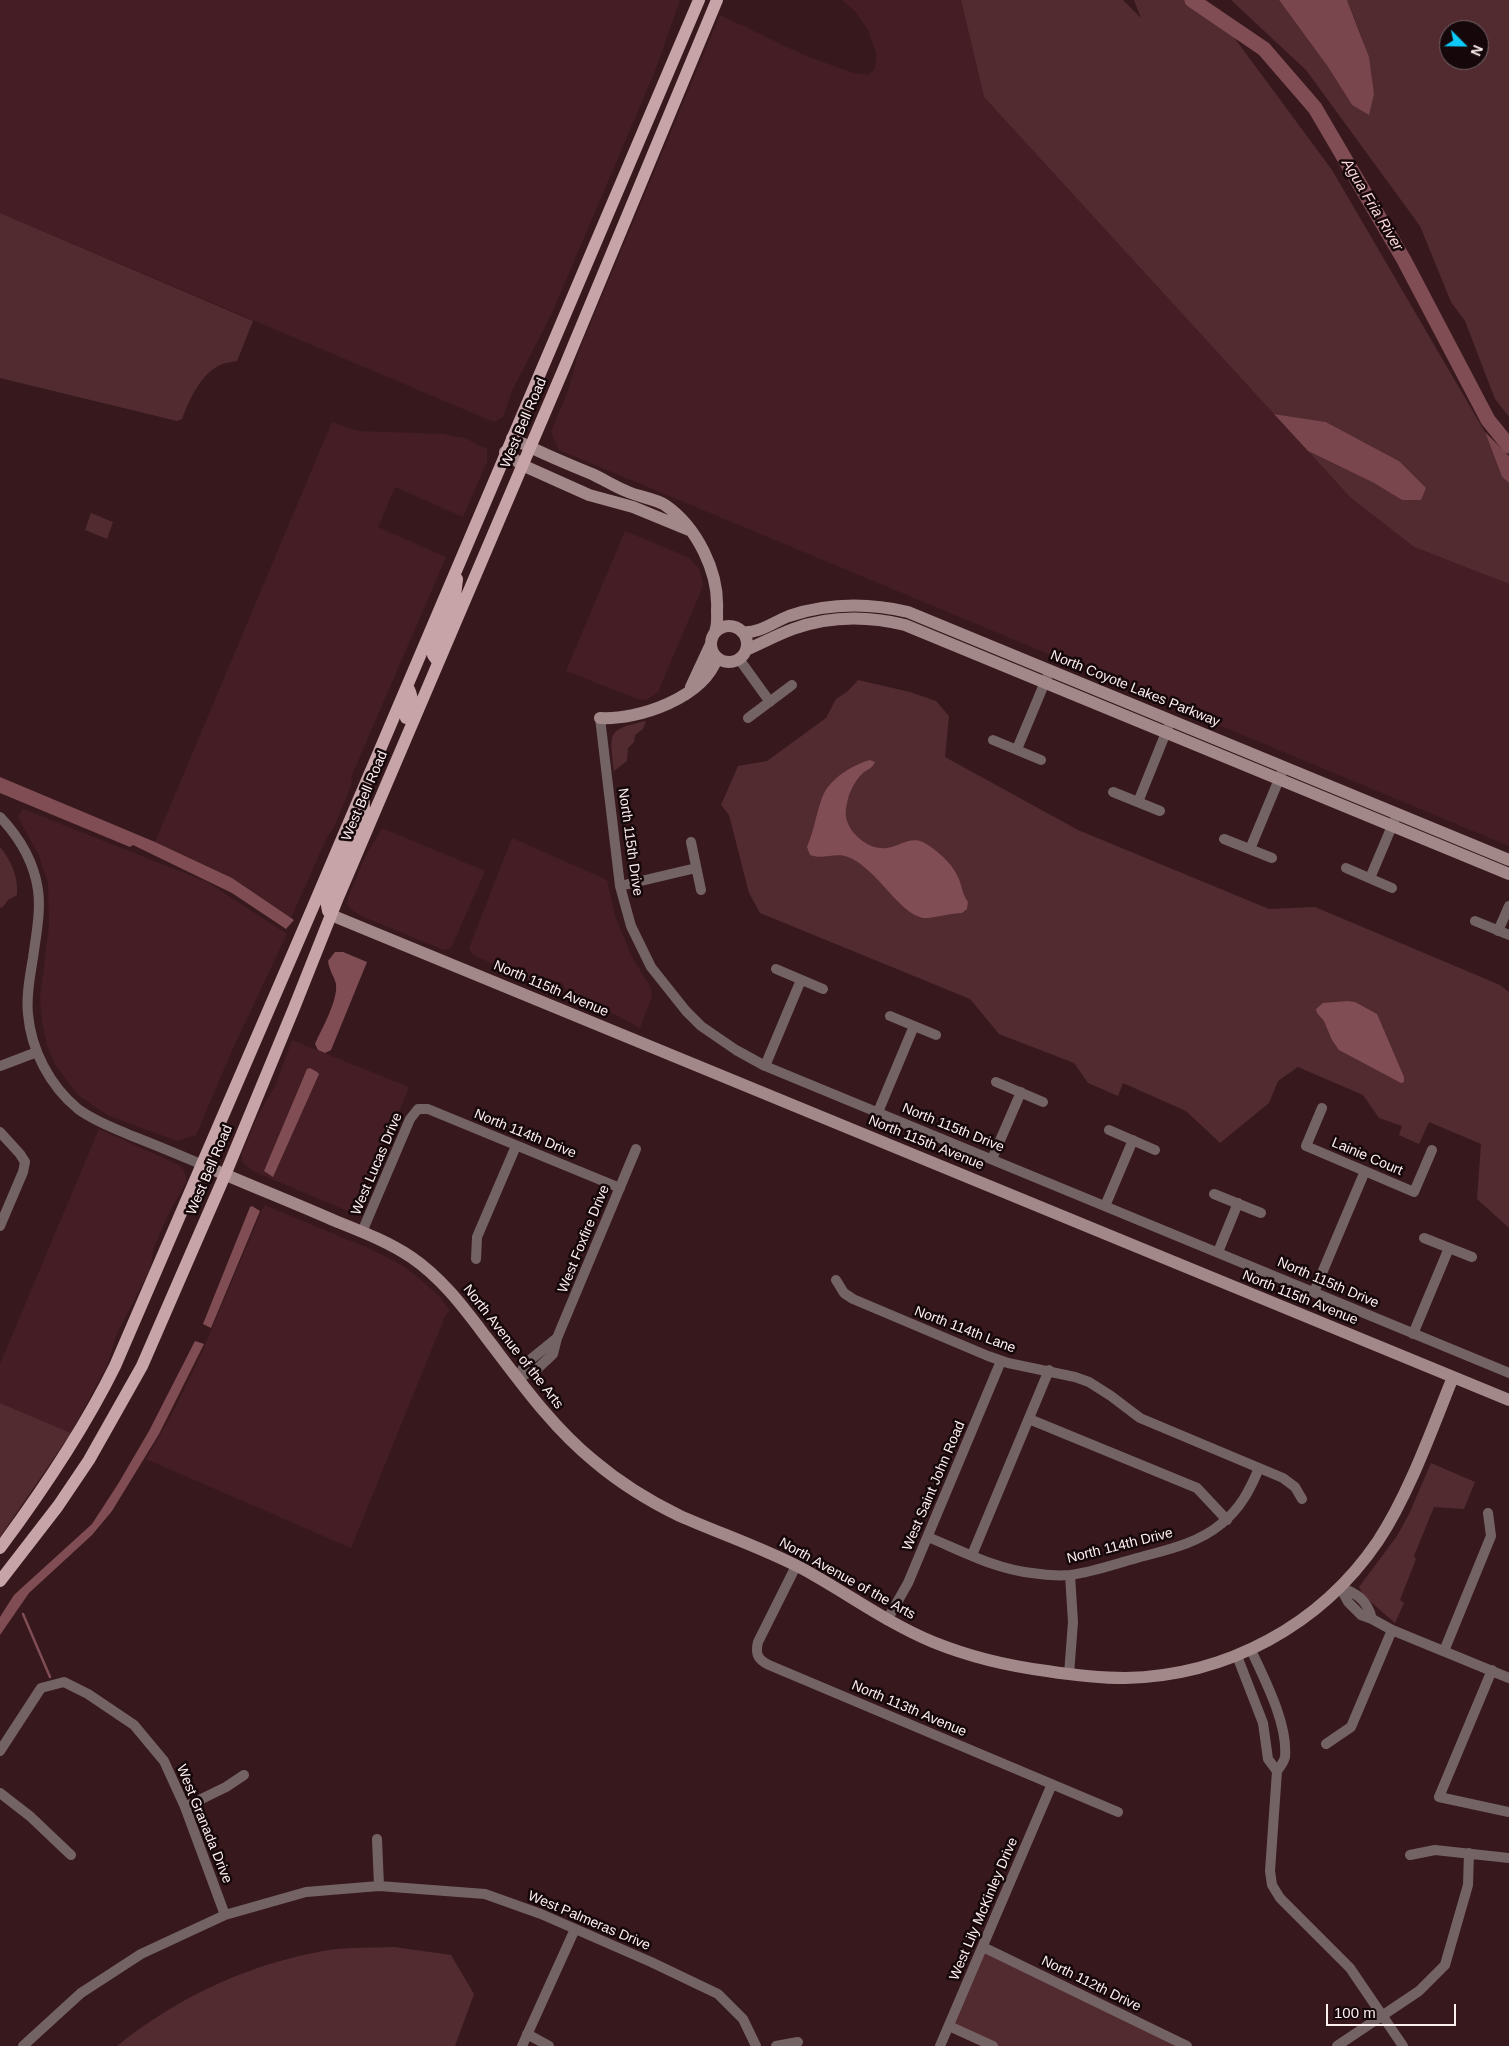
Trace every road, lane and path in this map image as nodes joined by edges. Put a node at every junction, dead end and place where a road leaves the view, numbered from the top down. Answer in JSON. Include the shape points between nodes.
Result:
{"nodes":[{"id":1,"x":699,"y":0,"type":"edge"},
{"id":2,"x":717,"y":0,"type":"edge"},
{"id":3,"x":512,"y":438,"type":"junction"},
{"id":4,"x":530,"y":447,"type":"junction"},
{"id":5,"x":505,"y":452,"type":"junction"},
{"id":6,"x":522,"y":465,"type":"junction"},
{"id":7,"x":689,"y":530,"type":"junction"},
{"id":8,"x":459,"y":564,"type":"junction"},
{"id":9,"x":718,"y":596,"type":"junction"},
{"id":10,"x":729,"y":626,"type":"junction"},
{"id":11,"x":742,"y":632,"type":"junction"},
{"id":12,"x":713,"y":638,"type":"junction"},
{"id":13,"x":743,"y":655,"type":"junction"},
{"id":14,"x":717,"y":658,"type":"junction"},
{"id":15,"x":438,"y":662,"type":"junction"},
{"id":16,"x":1048,"y":676,"type":"junction"},
{"id":17,"x":792,"y":685,"type":"dead end"},
{"id":18,"x":407,"y":686,"type":"junction"},
{"id":19,"x":689,"y":691,"type":"junction"},
{"id":20,"x":770,"y":702,"type":"junction"},
{"id":21,"x":600,"y":718,"type":"joint"},
{"id":22,"x":748,"y":718,"type":"dead end"},
{"id":23,"x":1169,"y":726,"type":"junction"},
{"id":24,"x":993,"y":740,"type":"dead end"},
{"id":25,"x":1017,"y":750,"type":"junction"},
{"id":26,"x":1041,"y":760,"type":"dead end"},
{"id":27,"x":1284,"y":767,"type":"junction"},
{"id":28,"x":1279,"y":779,"type":"junction"},
{"id":29,"x":388,"y":780,"type":"junction"},
{"id":30,"x":363,"y":787,"type":"junction"},
{"id":31,"x":1112,"y":792,"type":"dead end"},
{"id":32,"x":1138,"y":802,"type":"junction"},
{"id":33,"x":1160,"y":811,"type":"dead end"},
{"id":34,"x":0,"y":817,"type":"edge"},
{"id":35,"x":1394,"y":819,"type":"junction"},
{"id":36,"x":1224,"y":839,"type":"dead end"},
{"id":37,"x":691,"y":842,"type":"dead end"},
{"id":38,"x":1250,"y":849,"type":"junction"},
{"id":39,"x":1272,"y":858,"type":"dead end"},
{"id":40,"x":1509,"y":860,"type":"edge"},
{"id":41,"x":696,"y":868,"type":"junction"},
{"id":42,"x":1346,"y":868,"type":"dead end"},
{"id":43,"x":1509,"y":874,"type":"edge"},
{"id":44,"x":1370,"y":878,"type":"junction"},
{"id":45,"x":620,"y":886,"type":"junction"},
{"id":46,"x":1392,"y":888,"type":"dead end"},
{"id":47,"x":700,"y":890,"type":"dead end"},
{"id":48,"x":1509,"y":906,"type":"edge"},
{"id":49,"x":332,"y":915,"type":"junction"},
{"id":50,"x":1475,"y":921,"type":"dead end"},
{"id":51,"x":1498,"y":930,"type":"junction"},
{"id":52,"x":1509,"y":935,"type":"edge"},
{"id":53,"x":776,"y":969,"type":"dead end"},
{"id":54,"x":801,"y":980,"type":"junction"},
{"id":55,"x":823,"y":989,"type":"dead end"},
{"id":56,"x":890,"y":1016,"type":"dead end"},
{"id":57,"x":914,"y":1026,"type":"junction"},
{"id":58,"x":936,"y":1035,"type":"dead end"},
{"id":59,"x":37,"y":1052,"type":"junction"},
{"id":60,"x":0,"y":1066,"type":"edge"},
{"id":61,"x":765,"y":1066,"type":"junction"},
{"id":62,"x":996,"y":1082,"type":"dead end"},
{"id":63,"x":1021,"y":1092,"type":"junction"},
{"id":64,"x":1044,"y":1102,"type":"dead end"},
{"id":65,"x":1322,"y":1108,"type":"dead end"},
{"id":66,"x":418,"y":1109,"type":"joint"},
{"id":67,"x":878,"y":1112,"type":"junction"},
{"id":68,"x":1109,"y":1130,"type":"dead end"},
{"id":69,"x":0,"y":1132,"type":"edge"},
{"id":70,"x":1133,"y":1140,"type":"junction"},
{"id":71,"x":516,"y":1146,"type":"junction"},
{"id":72,"x":636,"y":1149,"type":"dead end"},
{"id":73,"x":1156,"y":1150,"type":"dead end"},
{"id":74,"x":1432,"y":1150,"type":"dead end"},
{"id":75,"x":992,"y":1159,"type":"junction"},
{"id":76,"x":202,"y":1165,"type":"junction"},
{"id":77,"x":1365,"y":1171,"type":"junction"},
{"id":78,"x":225,"y":1175,"type":"junction"},
{"id":79,"x":620,"y":1188,"type":"junction"},
{"id":80,"x":1214,"y":1194,"type":"dead end"},
{"id":81,"x":1238,"y":1203,"type":"junction"},
{"id":82,"x":1105,"y":1206,"type":"junction"},
{"id":83,"x":1261,"y":1213,"type":"dead end"},
{"id":84,"x":0,"y":1226,"type":"edge"},
{"id":85,"x":362,"y":1232,"type":"junction"},
{"id":86,"x":1424,"y":1238,"type":"dead end"},
{"id":87,"x":1449,"y":1248,"type":"junction"},
{"id":88,"x":1218,"y":1252,"type":"junction"},
{"id":89,"x":1472,"y":1257,"type":"dead end"},
{"id":90,"x":476,"y":1259,"type":"dead end"},
{"id":91,"x":836,"y":1280,"type":"dead end"},
{"id":92,"x":1314,"y":1292,"type":"junction"},
{"id":93,"x":1414,"y":1334,"type":"junction"},
{"id":94,"x":1001,"y":1360,"type":"junction"},
{"id":95,"x":1049,"y":1370,"type":"junction"},
{"id":96,"x":1509,"y":1373,"type":"edge"},
{"id":97,"x":1453,"y":1377,"type":"junction"},
{"id":98,"x":518,"y":1378,"type":"junction"},
{"id":99,"x":1509,"y":1400,"type":"edge"},
{"id":100,"x":1029,"y":1419,"type":"junction"},
{"id":101,"x":1259,"y":1468,"type":"junction"},
{"id":102,"x":1302,"y":1499,"type":"dead end"},
{"id":103,"x":1488,"y":1513,"type":"dead end"},
{"id":104,"x":1227,"y":1520,"type":"junction"},
{"id":105,"x":928,"y":1536,"type":"junction"},
{"id":106,"x":0,"y":1548,"type":"edge"},
{"id":107,"x":972,"y":1555,"type":"junction"},
{"id":108,"x":796,"y":1566,"type":"junction"},
{"id":109,"x":1070,"y":1575,"type":"junction"},
{"id":110,"x":0,"y":1581,"type":"edge"},
{"id":111,"x":1340,"y":1587,"type":"junction"},
{"id":112,"x":887,"y":1620,"type":"junction"},
{"id":113,"x":1392,"y":1630,"type":"junction"},
{"id":114,"x":1251,"y":1650,"type":"junction"},
{"id":115,"x":1444,"y":1651,"type":"junction"},
{"id":116,"x":1236,"y":1656,"type":"junction"},
{"id":117,"x":1492,"y":1670,"type":"junction"},
{"id":118,"x":1069,"y":1674,"type":"junction"},
{"id":119,"x":1509,"y":1678,"type":"edge"},
{"id":120,"x":1326,"y":1744,"type":"dead end"},
{"id":121,"x":0,"y":1751,"type":"edge"},
{"id":122,"x":1277,"y":1771,"type":"junction"},
{"id":123,"x":244,"y":1775,"type":"dead end"},
{"id":124,"x":1052,"y":1784,"type":"junction"},
{"id":125,"x":0,"y":1793,"type":"edge"},
{"id":126,"x":185,"y":1807,"type":"junction"},
{"id":127,"x":1118,"y":1812,"type":"dead end"},
{"id":128,"x":1509,"y":1812,"type":"edge"},
{"id":129,"x":378,"y":1839,"type":"dead end"},
{"id":130,"x":1469,"y":1853,"type":"junction"},
{"id":131,"x":71,"y":1855,"type":"dead end"},
{"id":132,"x":1410,"y":1855,"type":"dead end"},
{"id":133,"x":1509,"y":1858,"type":"edge"},
{"id":134,"x":379,"y":1886,"type":"junction"},
{"id":135,"x":225,"y":1915,"type":"junction"},
{"id":136,"x":575,"y":1929,"type":"junction"},
{"id":137,"x":983,"y":1947,"type":"junction"},
{"id":138,"x":1382,"y":2015,"type":"junction"},
{"id":139,"x":949,"y":2026,"type":"junction"},
{"id":140,"x":527,"y":2034,"type":"junction"},
{"id":141,"x":798,"y":2042,"type":"dead end"},
{"id":142,"x":1183,"y":2045,"type":"edge"},
{"id":143,"x":23,"y":2046,"type":"edge"},
{"id":144,"x":522,"y":2046,"type":"edge"},
{"id":145,"x":549,"y":2046,"type":"edge"},
{"id":146,"x":756,"y":2046,"type":"edge"},
{"id":147,"x":776,"y":2046,"type":"edge"},
{"id":148,"x":940,"y":2046,"type":"edge"},
{"id":149,"x":992,"y":2046,"type":"edge"},
{"id":150,"x":1337,"y":2046,"type":"edge"},
{"id":151,"x":1402,"y":2046,"type":"edge"}],
"edges":[{"from":1,"to":3,"type":"main road","name":"West Bell Road"},
{"from":2,"to":4,"type":"main road","name":"West Bell Road"},
{"from":3,"to":4,"type":"street"},
{"from":3,"to":5,"type":"main road","name":"West Bell Road"},
{"from":4,"to":6,"type":"main road","name":"West Bell Road"},
{"from":4,"to":7,"type":"street","via":[[628,492],[663,504],[681,517]]},
{"from":5,"to":6,"type":"street"},
{"from":5,"to":8,"type":"main road","name":"West Bell Road"},
{"from":6,"to":7,"type":"street","via":[[588,495],[632,507]]},
{"from":6,"to":15,"type":"main road","name":"West Bell Road"},
{"from":7,"to":9,"type":"street","via":[[708,560]]},
{"from":8,"to":15,"type":"main road","via":[[455,596],[432,650]]},
{"from":8,"to":18,"type":"main road","name":"West Bell Road"},
{"from":9,"to":10,"type":"street"},
{"from":9,"to":12,"type":"street","via":[[718,624]]},
{"from":10,"to":11,"type":"street"},
{"from":10,"to":12,"type":"street","via":[[719,629]]},
{"from":11,"to":13,"type":"street","via":[[747,640]]},
{"from":11,"to":16,"type":"street","name":"North Coyote Lakes Parkway","via":[[753,633],[789,617],[835,606],[895,609],[923,617]]},
{"from":12,"to":14,"type":"street"},
{"from":12,"to":19,"type":"street"},
{"from":13,"to":14,"type":"street","via":[[728,662]]},
{"from":13,"to":16,"type":"street","name":"North Coyote Lakes Parkway","via":[[793,629],[813,623],[836,619],[875,620],[918,629]]},
{"from":13,"to":20,"type":"street"},
{"from":14,"to":19,"type":"street","via":[[705,678]]},
{"from":15,"to":29,"type":"main road","name":"West Bell Road"},
{"from":16,"to":23,"type":"street","name":"North Coyote Lakes Parkway"},
{"from":16,"to":25,"type":"street"},
{"from":17,"to":20,"type":"street"},
{"from":18,"to":29,"type":"main road","via":[[412,692],[412,703],[389,758]]},
{"from":18,"to":30,"type":"main road","name":"West Bell Road"},
{"from":19,"to":21,"type":"street","via":[[649,711],[625,718]]},
{"from":20,"to":22,"type":"street"},
{"from":21,"to":45,"type":"street","name":"North 115th Drive"},
{"from":23,"to":27,"type":"street","name":"North Coyote Lakes Parkway"},
{"from":23,"to":28,"type":"street","name":"North Coyote Lakes Parkway"},
{"from":23,"to":32,"type":"street"},
{"from":24,"to":25,"type":"street"},
{"from":25,"to":26,"type":"street"},
{"from":27,"to":28,"type":"street"},
{"from":27,"to":35,"type":"street","name":"North Coyote Lakes Parkway"},
{"from":28,"to":35,"type":"street","name":"North Coyote Lakes Parkway"},
{"from":28,"to":38,"type":"street"},
{"from":29,"to":49,"type":"main road","name":"West Bell Road"},
{"from":30,"to":49,"type":"main road","via":[[364,809],[326,900]]},
{"from":30,"to":76,"type":"main road","name":"West Bell Road"},
{"from":31,"to":32,"type":"street"},
{"from":32,"to":33,"type":"street"},
{"from":34,"to":59,"type":"street","via":[[24,850],[38,890],[39,918],[28,1014]]},
{"from":35,"to":40,"type":"street","name":"North Coyote Lakes Parkway"},
{"from":35,"to":43,"type":"street","name":"North Coyote Lakes Parkway"},
{"from":35,"to":44,"type":"street"},
{"from":36,"to":38,"type":"street"},
{"from":37,"to":41,"type":"street"},
{"from":38,"to":39,"type":"street"},
{"from":41,"to":45,"type":"street"},
{"from":41,"to":47,"type":"street"},
{"from":42,"to":44,"type":"street"},
{"from":44,"to":46,"type":"street"},
{"from":45,"to":61,"type":"street","name":"North 115th Drive","via":[[631,926],[651,967],[674,998],[701,1026]]},
{"from":48,"to":51,"type":"street"},
{"from":49,"to":78,"type":"main road","name":"West Bell Road"},
{"from":49,"to":97,"type":"street","name":"North 115th Avenue"},
{"from":50,"to":51,"type":"street"},
{"from":51,"to":52,"type":"street"},
{"from":53,"to":54,"type":"street"},
{"from":54,"to":55,"type":"street"},
{"from":54,"to":61,"type":"street"},
{"from":56,"to":57,"type":"street"},
{"from":57,"to":58,"type":"street"},
{"from":57,"to":67,"type":"street"},
{"from":59,"to":60,"type":"street"},
{"from":59,"to":76,"type":"street","via":[[58,1090],[86,1114]]},
{"from":61,"to":67,"type":"street","name":"North 115th Drive"},
{"from":62,"to":63,"type":"street"},
{"from":63,"to":64,"type":"street"},
{"from":63,"to":75,"type":"street"},
{"from":65,"to":77,"type":"street","name":"Lainie Court","via":[[1306,1146]]},
{"from":66,"to":71,"type":"street","name":"North 114th Drive","via":[[428,1109]]},
{"from":66,"to":85,"type":"street","name":"West Lucas Drive","via":[[410,1119]]},
{"from":67,"to":75,"type":"street","name":"North 115th Drive"},
{"from":68,"to":70,"type":"street"},
{"from":69,"to":84,"type":"street","via":[[25,1162]]},
{"from":70,"to":73,"type":"street"},
{"from":70,"to":82,"type":"street"},
{"from":71,"to":79,"type":"street","name":"North 114th Drive"},
{"from":71,"to":90,"type":"street","via":[[477,1237]]},
{"from":72,"to":79,"type":"street","name":"West Foxfire Drive"},
{"from":74,"to":77,"type":"street","name":"Lainie Court","via":[[1414,1192]]},
{"from":75,"to":82,"type":"street","name":"North 115th Drive"},
{"from":76,"to":78,"type":"street","name":"North Avenue of the Arts"},
{"from":76,"to":106,"type":"main road","name":"West Bell Road","via":[[107,1383],[60,1464]]},
{"from":77,"to":92,"type":"street"},
{"from":78,"to":85,"type":"street","name":"North Avenue of the Arts"},
{"from":78,"to":110,"type":"main road","name":"West Bell Road","via":[[158,1331],[121,1405],[58,1506]]},
{"from":79,"to":98,"type":"street","name":"West Foxfire Drive","via":[[557,1338],[554,1354],[537,1369]]},
{"from":80,"to":81,"type":"street"},
{"from":81,"to":83,"type":"street"},
{"from":81,"to":88,"type":"street"},
{"from":82,"to":88,"type":"street","name":"North 115th Drive"},
{"from":85,"to":98,"type":"street","name":"North Avenue of the Arts","via":[[409,1256],[431,1273],[453,1294]]},
{"from":86,"to":87,"type":"street"},
{"from":87,"to":89,"type":"street"},
{"from":87,"to":93,"type":"street"},
{"from":88,"to":92,"type":"street","name":"North 115th Drive"},
{"from":91,"to":94,"type":"street","name":"North 114th Lane","via":[[844,1293],[853,1299]]},
{"from":92,"to":93,"type":"street","name":"North 115th Drive"},
{"from":93,"to":96,"type":"street","name":"North 115th Drive"},
{"from":94,"to":95,"type":"street","name":"North 114th Lane"},
{"from":94,"to":105,"type":"street","name":"West Saint John Road"},
{"from":95,"to":100,"type":"street"},
{"from":95,"to":101,"type":"street","name":"North 114th Lane","via":[[1088,1382],[1140,1418]]},
{"from":97,"to":99,"type":"street","name":"North 115th Avenue"},
{"from":97,"to":111,"type":"street","name":"North Avenue of the Arts","via":[[1385,1530]]},
{"from":98,"to":108,"type":"street","name":"North Avenue of the Arts","via":[[568,1438],[636,1492],[678,1515]]},
{"from":100,"to":104,"type":"street","via":[[1197,1488]]},
{"from":100,"to":107,"type":"street"},
{"from":101,"to":102,"type":"street","name":"North 114th Lane","via":[[1290,1482]]},
{"from":101,"to":104,"type":"street","name":"North 114th Drive","via":[[1245,1498]]},
{"from":103,"to":115,"type":"street","via":[[1491,1536]]},
{"from":104,"to":109,"type":"street","name":"North 114th Drive","via":[[1188,1543]]},
{"from":105,"to":107,"type":"street","name":"North 114th Drive"},
{"from":105,"to":112,"type":"street","name":"West Saint John Road","via":[[904,1592]]},
{"from":107,"to":109,"type":"street","name":"North 114th Drive","via":[[1016,1571]]},
{"from":108,"to":112,"type":"street","name":"North Avenue of the Arts"},
{"from":108,"to":124,"type":"street","name":"North 113th Avenue","via":[[767,1623],[757,1647],[757,1656],[769,1665]]},
{"from":109,"to":118,"type":"street","via":[[1074,1622]]},
{"from":111,"to":113,"type":"street","via":[[1348,1602],[1361,1615]]},
{"from":111,"to":114,"type":"street","name":"North Avenue of the Arts","via":[[1302,1620]]},
{"from":112,"to":118,"type":"street","name":"North Avenue of the Arts","via":[[932,1642],[974,1656],[1018,1667]]},
{"from":113,"to":115,"type":"street"},
{"from":113,"to":120,"type":"street","via":[[1351,1727]]},
{"from":114,"to":116,"type":"street","name":"North Avenue of the Arts"},
{"from":114,"to":122,"type":"street","via":[[1281,1727],[1285,1760]]},
{"from":115,"to":117,"type":"street"},
{"from":116,"to":118,"type":"street","name":"North Avenue of the Arts","via":[[1154,1676],[1122,1678]]},
{"from":116,"to":122,"type":"street","via":[[1263,1723],[1268,1760]]},
{"from":117,"to":119,"type":"street"},
{"from":117,"to":128,"type":"street","via":[[1439,1798]]},
{"from":121,"to":126,"type":"street","name":"West Granada Drive","via":[[41,1688],[64,1682],[134,1725],[164,1761]]},
{"from":122,"to":138,"type":"street","via":[[1270,1856],[1272,1884],[1280,1898],[1350,1968]]},
{"from":123,"to":126,"type":"street"},
{"from":124,"to":127,"type":"street","name":"North 113th Avenue"},
{"from":124,"to":137,"type":"street","name":"West Lily McKinley Drive"},
{"from":125,"to":131,"type":"street"},
{"from":126,"to":135,"type":"street","name":"West Granada Drive"},
{"from":129,"to":134,"type":"street"},
{"from":130,"to":132,"type":"street","via":[[1435,1850]]},
{"from":130,"to":133,"type":"street"},
{"from":130,"to":138,"type":"street","via":[[1468,1885],[1445,1965],[1419,1991]]},
{"from":134,"to":135,"type":"street","name":"West Palmeras Drive","via":[[306,1892]]},
{"from":134,"to":136,"type":"street","name":"West Palmeras Drive","via":[[485,1894]]},
{"from":135,"to":143,"type":"street","name":"West Palmeras Drive","via":[[141,1954],[81,1993]]},
{"from":136,"to":140,"type":"street"},
{"from":136,"to":146,"type":"street","name":"West Palmeras Drive","via":[[718,1994],[743,2019]]},
{"from":137,"to":139,"type":"street","name":"West Lily McKinley Drive"},
{"from":137,"to":142,"type":"street","name":"North 112th Drive"},
{"from":138,"to":150,"type":"street"},
{"from":138,"to":151,"type":"street"},
{"from":139,"to":148,"type":"street","name":"West Lily McKinley Drive"},
{"from":139,"to":149,"type":"street"},
{"from":140,"to":144,"type":"street"},
{"from":140,"to":145,"type":"street"},
{"from":141,"to":147,"type":"street"}]}
